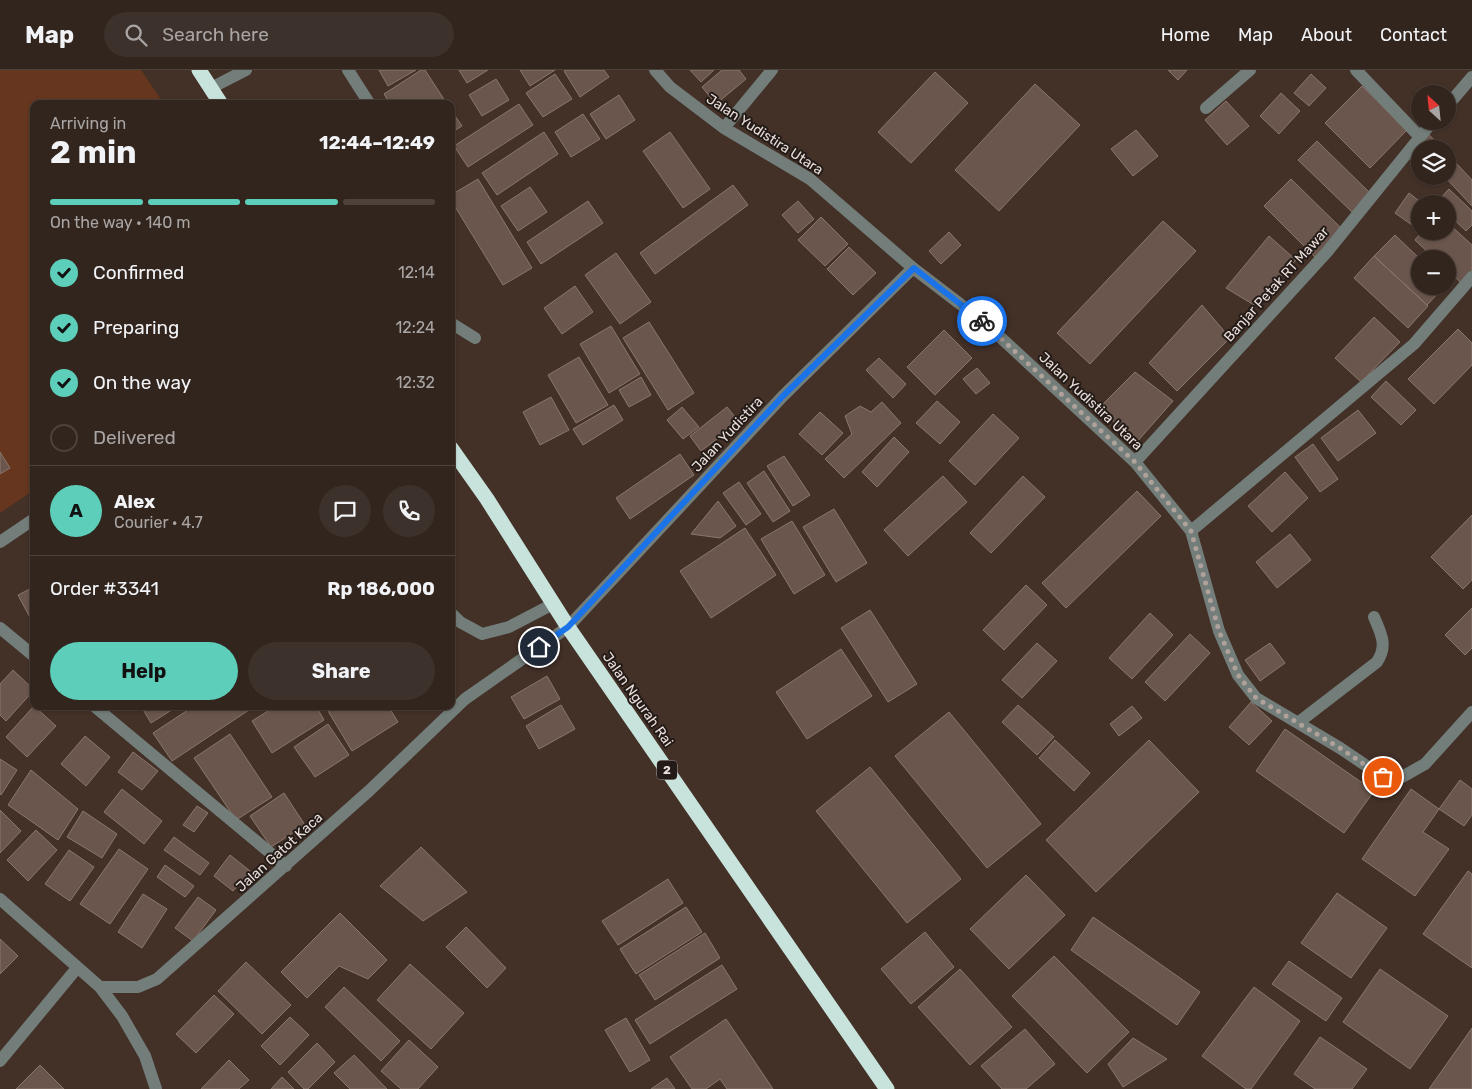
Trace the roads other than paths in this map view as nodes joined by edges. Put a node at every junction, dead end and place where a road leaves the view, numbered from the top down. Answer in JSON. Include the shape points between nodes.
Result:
{"nodes":[{"id":1,"x":246,"y":70,"type":"edge"},
{"id":2,"x":348,"y":70,"type":"edge"},
{"id":3,"x":655,"y":70,"type":"edge"},
{"id":4,"x":772,"y":70,"type":"edge"},
{"id":5,"x":1250,"y":70,"type":"edge"},
{"id":6,"x":1356,"y":70,"type":"edge"},
{"id":7,"x":204,"y":72,"type":"edge"},
{"id":8,"x":1472,"y":78,"type":"edge"},
{"id":9,"x":211,"y":88,"type":"junction"},
{"id":10,"x":1456,"y":96,"type":"edge"},
{"id":11,"x":218,"y":100,"type":"edge"},
{"id":12,"x":367,"y":100,"type":"edge"},
{"id":13,"x":1206,"y":108,"type":"dead end"},
{"id":14,"x":724,"y":128,"type":"junction"},
{"id":15,"x":1425,"y":130,"type":"edge"},
{"id":16,"x":1420,"y":136,"type":"junction"},
{"id":17,"x":914,"y":268,"type":"junction"},
{"id":18,"x":1472,"y":277,"type":"edge"},
{"id":19,"x":455,"y":326,"type":"edge"},
{"id":20,"x":475,"y":338,"type":"dead end"},
{"id":21,"x":455,"y":454,"type":"edge"},
{"id":22,"x":1135,"y":462,"type":"junction"},
{"id":23,"x":30,"y":522,"type":"edge"},
{"id":24,"x":1191,"y":531,"type":"junction"},
{"id":25,"x":0,"y":542,"type":"edge"},
{"id":26,"x":553,"y":604,"type":"junction"},
{"id":27,"x":455,"y":617,"type":"edge"},
{"id":28,"x":1374,"y":617,"type":"dead end"},
{"id":29,"x":568,"y":627,"type":"junction"},
{"id":30,"x":0,"y":628,"type":"edge"},
{"id":31,"x":30,"y":653,"type":"edge"},
{"id":32,"x":455,"y":708,"type":"edge"},
{"id":33,"x":99,"y":710,"type":"edge"},
{"id":34,"x":453,"y":710,"type":"edge"},
{"id":35,"x":1472,"y":712,"type":"edge"},
{"id":36,"x":1299,"y":722,"type":"junction"},
{"id":37,"x":286,"y":866,"type":"junction"},
{"id":38,"x":0,"y":899,"type":"edge"},
{"id":39,"x":77,"y":968,"type":"junction"},
{"id":40,"x":100,"y":987,"type":"junction"},
{"id":41,"x":0,"y":1062,"type":"edge"},
{"id":42,"x":156,"y":1089,"type":"edge"},
{"id":43,"x":887,"y":1089,"type":"edge"}],
"edges":[{"from":1,"to":9,"type":"street"},
{"from":2,"to":12,"type":"street"},
{"from":3,"to":14,"type":"street","name":"Jalan Yudistira Utara","via":[[670,87]]},
{"from":4,"to":14,"type":"street"},
{"from":5,"to":13,"type":"street"},
{"from":6,"to":16,"type":"street"},
{"from":7,"to":9,"type":"highway"},
{"from":8,"to":10,"type":"street"},
{"from":9,"to":11,"type":"highway"},
{"from":14,"to":17,"type":"street","name":"Jalan Yudistira Utara","via":[[810,179]]},
{"from":15,"to":16,"type":"street","name":"Banjar Petak RT Mawar"},
{"from":16,"to":22,"type":"street","name":"Banjar Petak RT Mawar","via":[[1327,252]]},
{"from":17,"to":22,"type":"street","name":"Jalan Yudistira Utara","via":[[985,323]]},
{"from":17,"to":29,"type":"street","name":"Jalan Yudistira","via":[[783,396]]},
{"from":18,"to":24,"type":"street","via":[[1414,344]]},
{"from":19,"to":20,"type":"street"},
{"from":21,"to":26,"type":"highway","name":"Jalan Ngurah Rai","number":"2"},
{"from":22,"to":24,"type":"street","name":"Jalan Yudistira Utara"},
{"from":23,"to":25,"type":"street"},
{"from":24,"to":36,"type":"street","name":"Jalan Yudistira Utara","via":[[1219,631],[1238,675],[1256,698]]},
{"from":26,"to":27,"type":"street","via":[[508,627],[482,634]]},
{"from":26,"to":29,"type":"highway","name":"Jalan Ngurah Rai","number":"2"},
{"from":28,"to":36,"type":"street","via":[[1384,642],[1377,662]]},
{"from":29,"to":32,"type":"street","name":"Jalan Gatot Kaca"},
{"from":29,"to":43,"type":"highway","name":"Jalan Ngurah Rai","number":"2"},
{"from":30,"to":31,"type":"street"},
{"from":33,"to":37,"type":"street"},
{"from":34,"to":37,"type":"street","name":"Jalan Gatot Kaca"},
{"from":35,"to":36,"type":"street","name":"Jalan Yudistira Utara","via":[[1425,764],[1402,777],[1383,777]]},
{"from":37,"to":40,"type":"street","name":"Jalan Gatot Kaca","via":[[157,979],[138,987]]},
{"from":38,"to":39,"type":"street"},
{"from":39,"to":40,"type":"street"},
{"from":39,"to":41,"type":"street"},
{"from":40,"to":42,"type":"street","via":[[122,1016],[145,1056]]}]}
